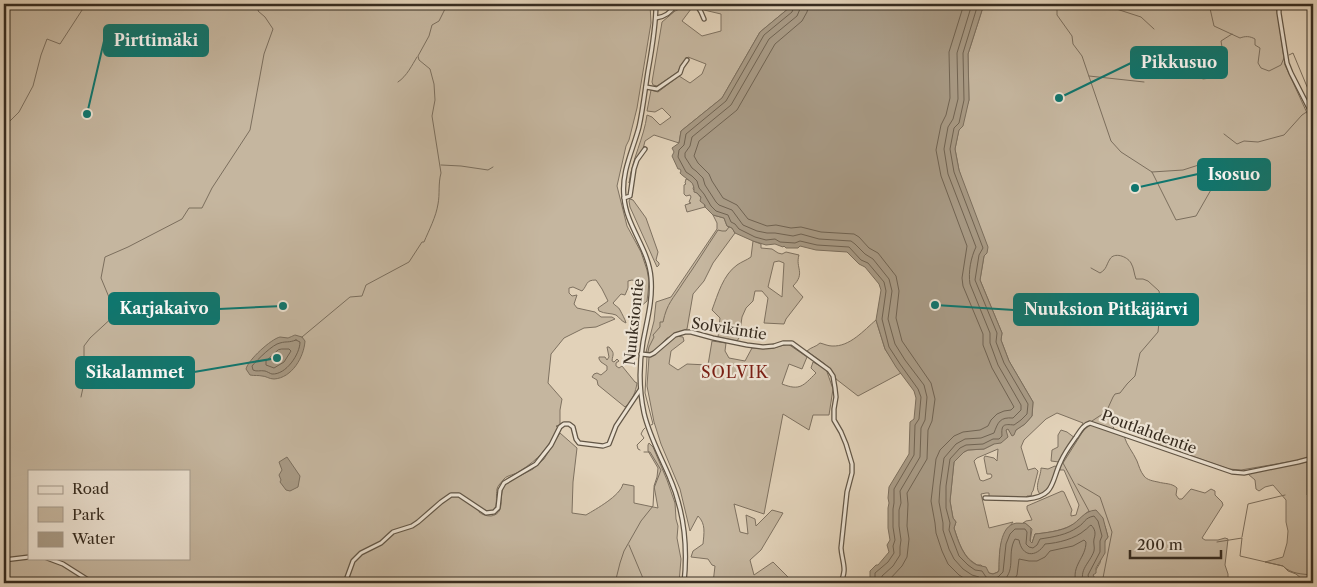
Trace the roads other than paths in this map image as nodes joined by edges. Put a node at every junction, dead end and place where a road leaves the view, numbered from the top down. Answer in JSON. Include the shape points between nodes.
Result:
{"nodes":[{"id":1,"x":656,"y":4,"type":"edge"},
{"id":2,"x":677,"y":4,"type":"edge"},
{"id":3,"x":1279,"y":4,"type":"edge"},
{"id":4,"x":656,"y":18,"type":"junction"},
{"id":5,"x":704,"y":19,"type":"dead end"},
{"id":6,"x":687,"y":60,"type":"dead end"},
{"id":7,"x":646,"y":87,"type":"junction"},
{"id":8,"x":1313,"y":116,"type":"edge"},
{"id":9,"x":645,"y":149,"type":"dead end"},
{"id":10,"x":624,"y":198,"type":"junction"},
{"id":11,"x":641,"y":354,"type":"junction"},
{"id":12,"x":640,"y":390,"type":"junction"},
{"id":13,"x":1313,"y":458,"type":"edge"},
{"id":14,"x":985,"y":498,"type":"dead end"},
{"id":15,"x":28,"y":557,"type":"edge"},
{"id":16,"x":4,"y":560,"type":"edge"},
{"id":17,"x":52,"y":560,"type":"edge"},
{"id":18,"x":93,"y":583,"type":"edge"},
{"id":19,"x":345,"y":583,"type":"edge"},
{"id":20,"x":684,"y":583,"type":"edge"},
{"id":21,"x":840,"y":583,"type":"edge"}],
"edges":[{"from":1,"to":4,"type":"street","name":"Nuuksiontie"},
{"from":2,"to":4,"type":"street"},
{"from":2,"to":5,"type":"street","via":[[698,8]]},
{"from":3,"to":8,"type":"street","via":[[1291,73]]},
{"from":4,"to":7,"type":"street","name":"Nuuksiontie"},
{"from":6,"to":7,"type":"street","via":[[680,73],[657,89]]},
{"from":7,"to":10,"type":"street","name":"Nuuksiontie","via":[[638,130],[624,174]]},
{"from":9,"to":10,"type":"street","via":[[634,169],[630,196]]},
{"from":10,"to":11,"type":"street","name":"Nuuksiontie","via":[[651,276],[651,303]]},
{"from":11,"to":12,"type":"street","name":"Nuuksiontie"},
{"from":11,"to":21,"type":"street","name":"Solvikintie","via":[[650,355],[675,335],[691,332],[763,347],[792,342],[829,370],[836,388],[834,420],[852,464],[841,548],[845,572]]},
{"from":12,"to":19,"type":"street","via":[[616,426],[609,444],[579,443],[573,427],[564,424],[536,464],[504,483],[494,512],[486,513],[464,498],[451,496],[418,522],[393,532],[381,543],[361,552],[353,561]]},
{"from":12,"to":20,"type":"street","name":"Nuuksiontie","via":[[647,425],[682,515],[686,551]]},
{"from":13,"to":14,"type":"street","name":"Poutlahdentie","via":[[1244,473],[1232,472],[1090,423],[1084,426],[1066,452],[1046,494],[1027,499]]},
{"from":15,"to":16,"type":"street"},
{"from":17,"to":18,"type":"street"}]}
